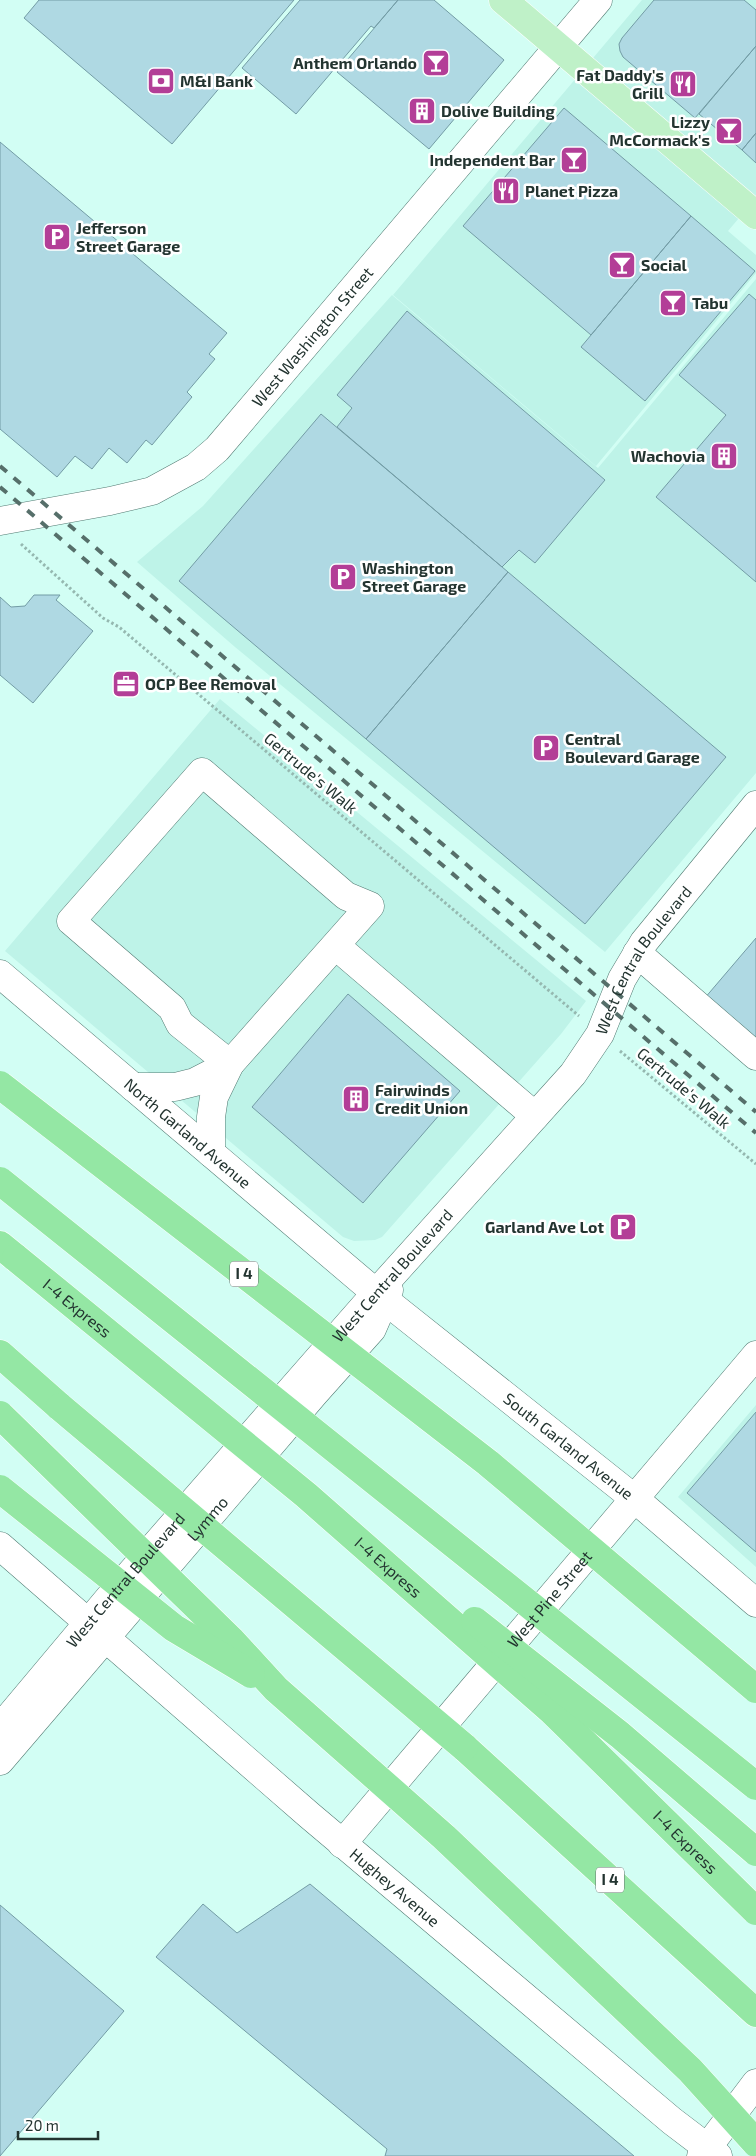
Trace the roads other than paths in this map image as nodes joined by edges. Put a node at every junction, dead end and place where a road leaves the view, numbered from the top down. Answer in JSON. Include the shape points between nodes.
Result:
{"nodes":[{"id":1,"x":503,"y":0,"type":"edge"},
{"id":2,"x":598,"y":0,"type":"edge"},
{"id":3,"x":558,"y":47,"type":"junction"},
{"id":4,"x":756,"y":215,"type":"edge"},
{"id":5,"x":0,"y":521,"type":"edge"},
{"id":6,"x":756,"y":805,"type":"edge"},
{"id":7,"x":336,"y":946,"type":"junction"},
{"id":8,"x":636,"y":954,"type":"junction"},
{"id":9,"x":0,"y":974,"type":"edge"},
{"id":10,"x":756,"y":1056,"type":"edge"},
{"id":11,"x":230,"y":1064,"type":"junction"},
{"id":12,"x":0,"y":1085,"type":"edge"},
{"id":13,"x":133,"y":1087,"type":"junction"},
{"id":14,"x":535,"y":1116,"type":"junction"},
{"id":15,"x":211,"y":1153,"type":"junction"},
{"id":16,"x":0,"y":1181,"type":"edge"},
{"id":17,"x":0,"y":1245,"type":"edge"},
{"id":18,"x":381,"y":1296,"type":"junction"},
{"id":19,"x":0,"y":1354,"type":"edge"},
{"id":20,"x":756,"y":1354,"type":"edge"},
{"id":21,"x":0,"y":1415,"type":"edge"},
{"id":22,"x":0,"y":1489,"type":"edge"},
{"id":23,"x":306,"y":1495,"type":"junction"},
{"id":24,"x":635,"y":1499,"type":"junction"},
{"id":25,"x":0,"y":1546,"type":"edge"},
{"id":26,"x":756,"y":1603,"type":"edge"},
{"id":27,"x":98,"y":1630,"type":"junction"},
{"id":28,"x":276,"y":1689,"type":"junction"},
{"id":29,"x":756,"y":1689,"type":"edge"},
{"id":30,"x":0,"y":1728,"type":"edge"},
{"id":31,"x":0,"y":1762,"type":"edge"},
{"id":32,"x":756,"y":1786,"type":"edge"},
{"id":33,"x":342,"y":1844,"type":"junction"},
{"id":34,"x":756,"y":1852,"type":"edge"},
{"id":35,"x":756,"y":1911,"type":"edge"},
{"id":36,"x":756,"y":2013,"type":"edge"},
{"id":37,"x":756,"y":2083,"type":"edge"},
{"id":38,"x":756,"y":2142,"type":"edge"},
{"id":39,"x":708,"y":2153,"type":"edge"}],
"edges":[{"from":1,"to":3,"type":"main road"},
{"from":2,"to":3,"type":"street","name":"West Washington Street"},
{"from":3,"to":4,"type":"main road"},
{"from":3,"to":5,"type":"street","name":"West Washington Street","via":[[206,459],[166,485],[136,496]]},
{"from":6,"to":8,"type":"street","name":"West Central Boulevard"},
{"from":7,"to":11,"type":"street"},
{"from":7,"to":11,"type":"street","via":[[370,906],[346,896],[202,772],[71,921],[172,1008],[180,1024]]},
{"from":7,"to":14,"type":"street"},
{"from":8,"to":10,"type":"street"},
{"from":8,"to":14,"type":"street","name":"West Central Boulevard","via":[[622,978],[600,1034],[572,1074]]},
{"from":9,"to":13,"type":"street","name":"North Garland Avenue"},
{"from":11,"to":13,"type":"street","via":[[195,1082]]},
{"from":11,"to":15,"type":"street","via":[[214,1097]]},
{"from":12,"to":29,"type":"highway","number":"I 4","bridge":true,"via":[[488,1463]]},
{"from":13,"to":15,"type":"street","name":"North Garland Avenue"},
{"from":14,"to":18,"type":"street","name":"West Central Boulevard","via":[[400,1266]]},
{"from":15,"to":18,"type":"street","name":"North Garland Avenue"},
{"from":16,"to":32,"type":"highway","bridge":true},
{"from":17,"to":23,"type":"highway","name":"I-4 Express","bridge":true},
{"from":18,"to":24,"type":"street","name":"South Garland Avenue"},
{"from":18,"to":27,"type":"street","name":"West Central Boulevard"},
{"from":19,"to":36,"type":"highway","number":"I 4","bridge":true,"via":[[464,1746]]},
{"from":20,"to":24,"type":"street","name":"West Pine Street"},
{"from":21,"to":28,"type":"highway","bridge":true,"via":[[231,1640]]},
{"from":22,"to":28,"type":"highway","bridge":true,"via":[[174,1628]]},
{"from":23,"to":34,"type":"highway","bridge":true,"via":[[462,1611],[620,1735]]},
{"from":23,"to":35,"type":"highway","name":"I-4 Express","bridge":true,"via":[[552,1711]]},
{"from":24,"to":26,"type":"street","name":"South Garland Avenue"},
{"from":24,"to":33,"type":"street","name":"West Pine Street"},
{"from":25,"to":27,"type":"street","name":"Hughey Avenue"},
{"from":27,"to":30,"type":"street","name":"West Central Boulevard"},
{"from":27,"to":31,"type":"street"},
{"from":27,"to":33,"type":"street","name":"Hughey Avenue"},
{"from":28,"to":38,"type":"highway","bridge":true,"via":[[444,1837],[690,2070]]},
{"from":33,"to":39,"type":"street","name":"Hughey Avenue"},
{"from":37,"to":39,"type":"street"}]}
